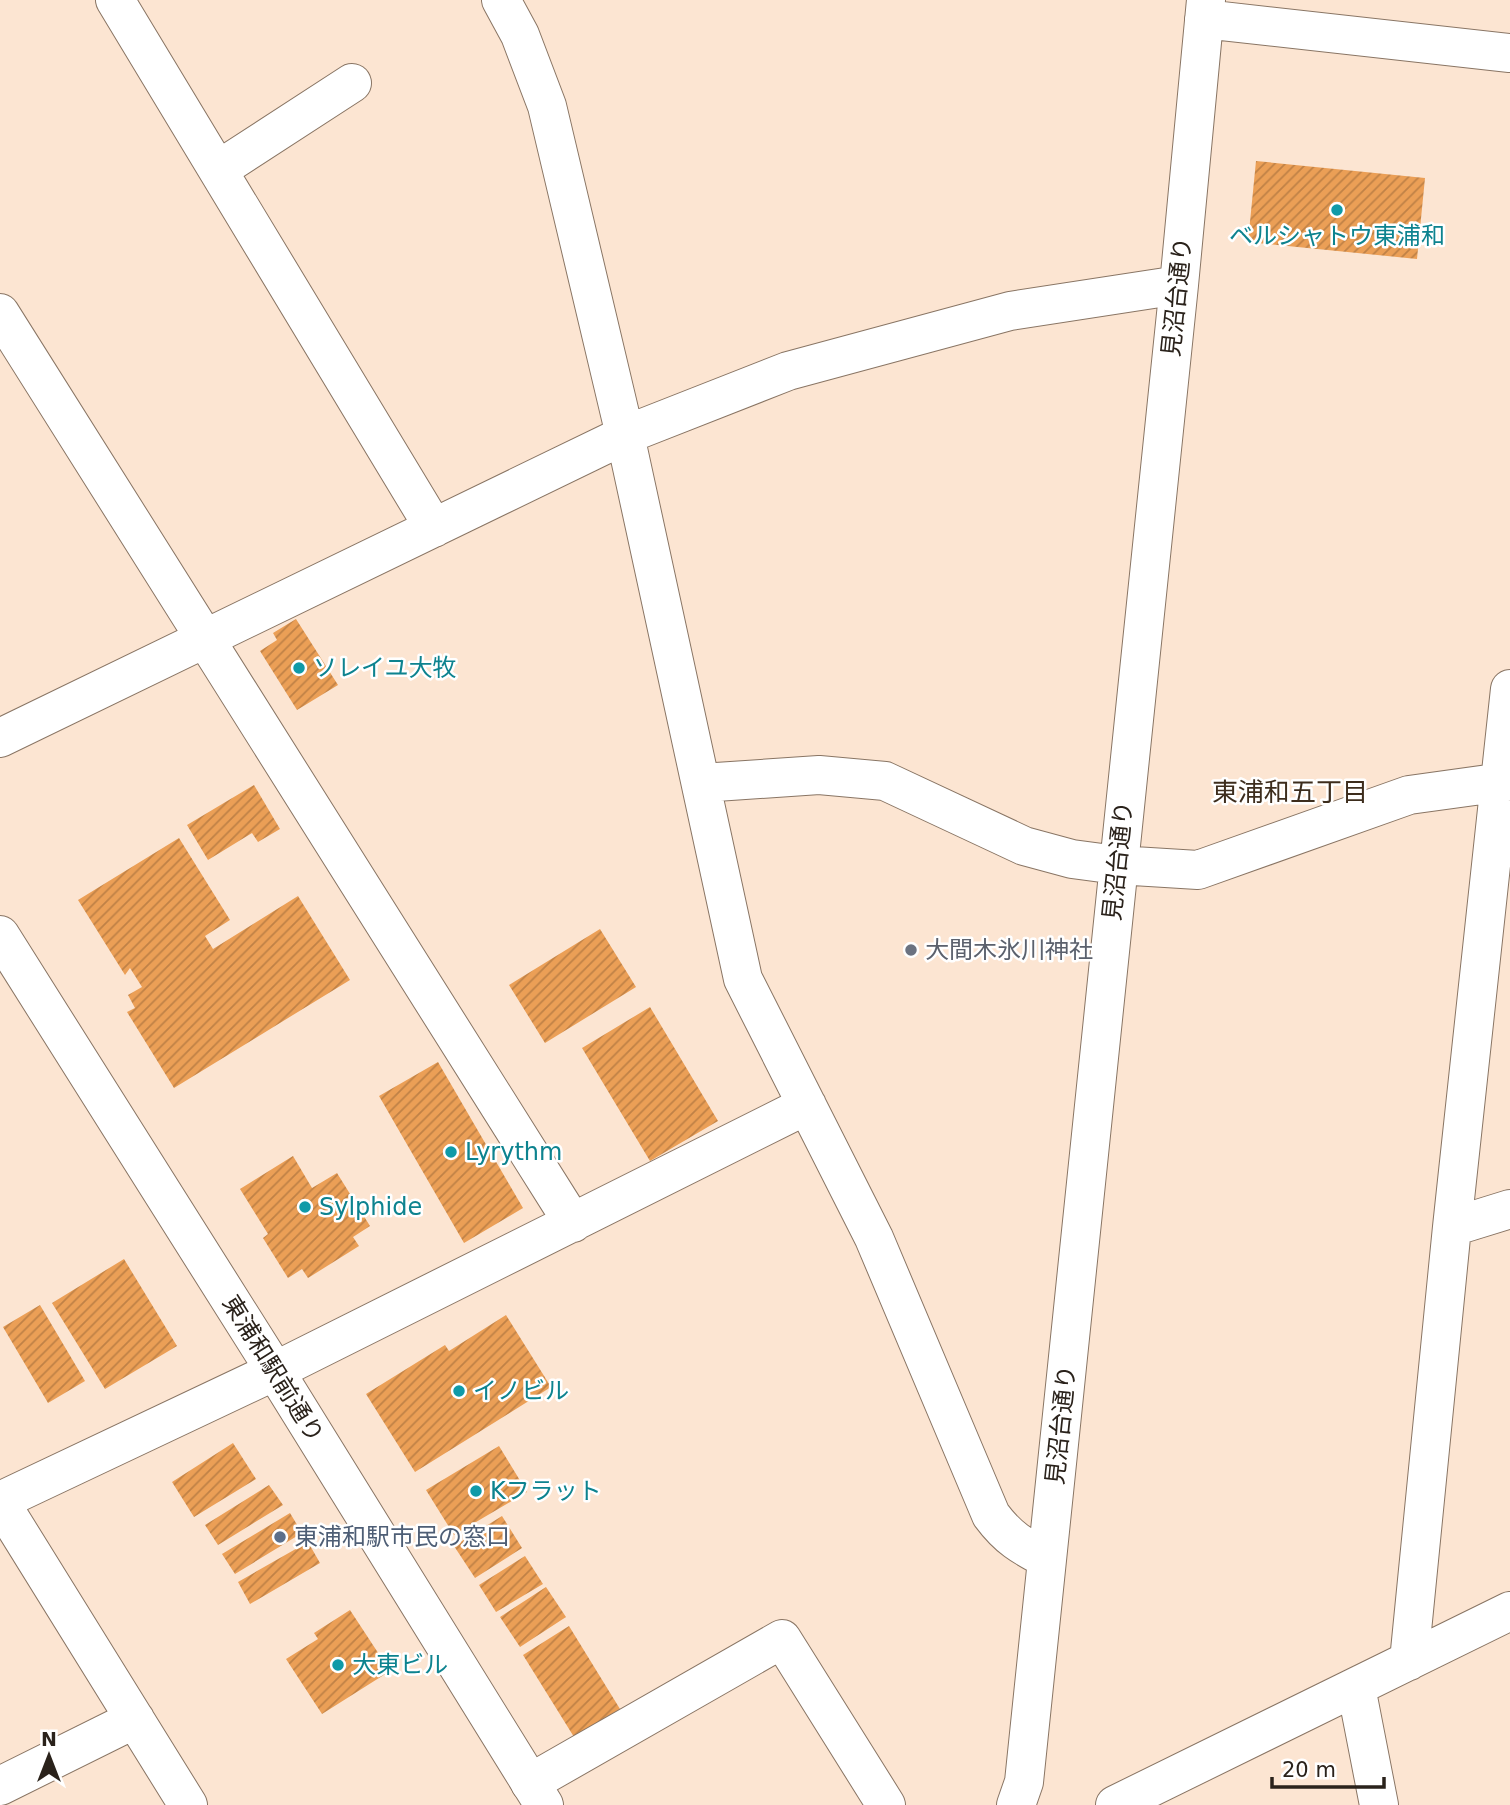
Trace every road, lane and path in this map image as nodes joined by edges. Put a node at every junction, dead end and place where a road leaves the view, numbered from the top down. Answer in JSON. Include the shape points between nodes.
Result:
{"nodes":[{"id":1,"x":115,"y":0,"type":"edge"},
{"id":2,"x":501,"y":0,"type":"edge"},
{"id":3,"x":1205,"y":10,"type":"edge"},
{"id":4,"x":1510,"y":53,"type":"edge"},
{"id":5,"x":352,"y":83,"type":"dead end"},
{"id":6,"x":218,"y":170,"type":"junction"},
{"id":7,"x":1179,"y":285,"type":"junction"},
{"id":8,"x":0,"y":313,"type":"edge"},
{"id":9,"x":625,"y":435,"type":"junction"},
{"id":10,"x":434,"y":528,"type":"junction"},
{"id":11,"x":205,"y":639,"type":"junction"},
{"id":12,"x":1510,"y":689,"type":"edge"},
{"id":13,"x":0,"y":738,"type":"edge"},
{"id":14,"x":1505,"y":782,"type":"edge"},
{"id":15,"x":701,"y":783,"type":"junction"},
{"id":16,"x":1117,"y":865,"type":"junction"},
{"id":17,"x":0,"y":935,"type":"edge"},
{"id":18,"x":807,"y":1105,"type":"junction"},
{"id":19,"x":1510,"y":1209,"type":"edge"},
{"id":20,"x":573,"y":1223,"type":"junction"},
{"id":21,"x":1452,"y":1227,"type":"junction"},
{"id":22,"x":275,"y":1371,"type":"junction"},
{"id":23,"x":0,"y":1501,"type":"edge"},
{"id":24,"x":1047,"y":1559,"type":"junction"},
{"id":25,"x":1510,"y":1611,"type":"edge"},
{"id":26,"x":1409,"y":1661,"type":"junction"},
{"id":27,"x":1356,"y":1687,"type":"junction"},
{"id":28,"x":135,"y":1719,"type":"junction"},
{"id":29,"x":0,"y":1786,"type":"edge"},
{"id":30,"x":537,"y":1794,"type":"edge"},
{"id":31,"x":188,"y":1805,"type":"edge"},
{"id":32,"x":886,"y":1805,"type":"edge"},
{"id":33,"x":1016,"y":1805,"type":"edge"},
{"id":34,"x":1115,"y":1805,"type":"edge"},
{"id":35,"x":1379,"y":1805,"type":"edge"}],
"edges":[{"from":1,"to":6,"type":"street"},
{"from":2,"to":9,"type":"street","via":[[547,106]]},
{"from":3,"to":4,"type":"street"},
{"from":3,"to":7,"type":"street","name":"見沼台通り"},
{"from":5,"to":6,"type":"street"},
{"from":6,"to":10,"type":"street"},
{"from":7,"to":9,"type":"street","via":[[1010,311],[788,371]]},
{"from":7,"to":16,"type":"street","name":"見沼台通り"},
{"from":8,"to":11,"type":"street"},
{"from":9,"to":10,"type":"street"},
{"from":9,"to":15,"type":"street"},
{"from":10,"to":11,"type":"street"},
{"from":11,"to":13,"type":"street"},
{"from":11,"to":20,"type":"street"},
{"from":12,"to":14,"type":"street"},
{"from":14,"to":16,"type":"street","via":[[1409,795],[1198,870]]},
{"from":14,"to":21,"type":"street"},
{"from":15,"to":16,"type":"street","via":[[819,775],[885,781],[1024,846]]},
{"from":15,"to":18,"type":"street","via":[[743,979]]},
{"from":16,"to":24,"type":"street","name":"見沼台通り"},
{"from":17,"to":22,"type":"street","name":"東浦和駅前通り"},
{"from":18,"to":20,"type":"street"},
{"from":18,"to":24,"type":"street","via":[[874,1238],[990,1515],[1005,1534]]},
{"from":19,"to":21,"type":"street"},
{"from":20,"to":22,"type":"street"},
{"from":21,"to":26,"type":"street"},
{"from":22,"to":23,"type":"street"},
{"from":22,"to":30,"type":"street","name":"東浦和駅前通り"},
{"from":23,"to":28,"type":"street"},
{"from":24,"to":33,"type":"street","name":"見沼台通り","via":[[1024,1782]]},
{"from":25,"to":26,"type":"street"},
{"from":26,"to":27,"type":"street"},
{"from":27,"to":34,"type":"street"},
{"from":27,"to":35,"type":"street"},
{"from":28,"to":29,"type":"street"},
{"from":28,"to":31,"type":"street"},
{"from":30,"to":32,"type":"street","via":[[782,1639]]}]}
